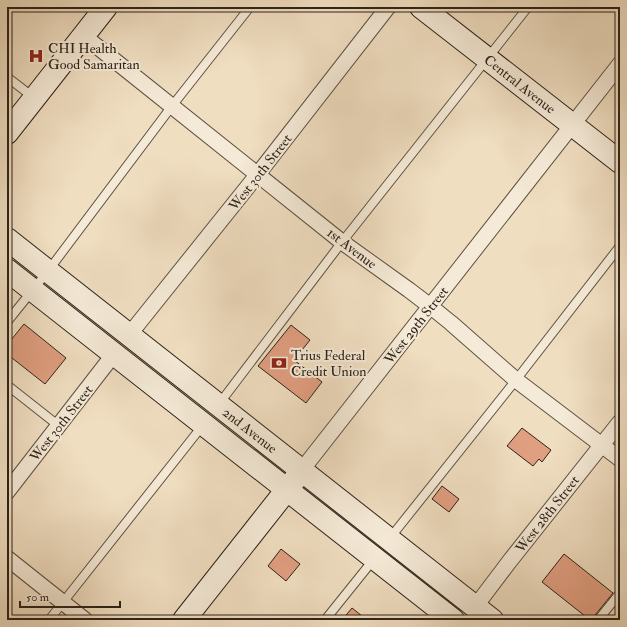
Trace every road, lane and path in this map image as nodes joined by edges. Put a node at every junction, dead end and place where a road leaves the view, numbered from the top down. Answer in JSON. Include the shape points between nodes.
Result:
{"nodes":[{"id":1,"x":106,"y":7,"type":"edge"},
{"id":2,"x":250,"y":7,"type":"edge"},
{"id":3,"x":388,"y":7,"type":"edge"},
{"id":4,"x":420,"y":7,"type":"edge"},
{"id":5,"x":528,"y":7,"type":"edge"},
{"id":6,"x":84,"y":36,"type":"junction"},
{"id":7,"x":488,"y":59,"type":"junction"},
{"id":8,"x":620,"y":64,"type":"edge"},
{"id":9,"x":7,"y":77,"type":"edge"},
{"id":10,"x":35,"y":98,"type":"junction"},
{"id":11,"x":172,"y":106,"type":"junction"},
{"id":12,"x":572,"y":125,"type":"junction"},
{"id":13,"x":7,"y":133,"type":"edge"},
{"id":14,"x":620,"y":162,"type":"edge"},
{"id":15,"x":258,"y":174,"type":"junction"},
{"id":16,"x":7,"y":239,"type":"edge"},
{"id":17,"x":342,"y":242,"type":"junction"},
{"id":18,"x":620,"y":246,"type":"edge"},
{"id":19,"x":7,"y":270,"type":"edge"},
{"id":20,"x":48,"y":271,"type":"junction"},
{"id":21,"x":33,"y":290,"type":"junction"},
{"id":22,"x":430,"y":306,"type":"junction"},
{"id":23,"x":7,"y":322,"type":"edge"},
{"id":24,"x":129,"y":335,"type":"junction"},
{"id":25,"x":114,"y":354,"type":"junction"},
{"id":26,"x":516,"y":380,"type":"junction"},
{"id":27,"x":7,"y":385,"type":"edge"},
{"id":28,"x":218,"y":405,"type":"junction"},
{"id":29,"x":620,"y":422,"type":"edge"},
{"id":30,"x":203,"y":424,"type":"junction"},
{"id":31,"x":59,"y":426,"type":"junction"},
{"id":32,"x":601,"y":446,"type":"junction"},
{"id":33,"x":620,"y":459,"type":"edge"},
{"id":34,"x":301,"y":471,"type":"junction"},
{"id":35,"x":287,"y":489,"type":"junction"},
{"id":36,"x":7,"y":492,"type":"edge"},
{"id":37,"x":389,"y":539,"type":"junction"},
{"id":38,"x":7,"y":558,"type":"edge"},
{"id":39,"x":374,"y":558,"type":"junction"},
{"id":40,"x":620,"y":593,"type":"edge"},
{"id":41,"x":63,"y":603,"type":"junction"},
{"id":42,"x":475,"y":607,"type":"junction"},
{"id":43,"x":49,"y":620,"type":"edge"},
{"id":44,"x":85,"y":620,"type":"edge"},
{"id":45,"x":184,"y":620,"type":"edge"},
{"id":46,"x":325,"y":620,"type":"edge"},
{"id":47,"x":453,"y":620,"type":"edge"},
{"id":48,"x":492,"y":620,"type":"edge"},
{"id":49,"x":598,"y":620,"type":"edge"}],
"edges":[{"from":1,"to":6,"type":"main road"},
{"from":2,"to":11,"type":"lane"},
{"from":3,"to":15,"type":"street","name":"West 30th Street"},
{"from":4,"to":7,"type":"main road","name":"Central Avenue"},
{"from":5,"to":7,"type":"lane"},
{"from":6,"to":10,"type":"main road"},
{"from":6,"to":11,"type":"street","name":"1st Avenue"},
{"from":7,"to":12,"type":"main road","name":"Central Avenue"},
{"from":7,"to":17,"type":"lane"},
{"from":8,"to":12,"type":"street","name":"West 29th Street"},
{"from":9,"to":10,"type":"lane"},
{"from":10,"to":13,"type":"main road"},
{"from":11,"to":15,"type":"street","name":"1st Avenue"},
{"from":11,"to":20,"type":"lane"},
{"from":12,"to":14,"type":"main road","name":"Central Avenue"},
{"from":12,"to":22,"type":"street","name":"West 29th Street"},
{"from":15,"to":17,"type":"street","name":"1st Avenue"},
{"from":15,"to":24,"type":"street","name":"West 30th Street"},
{"from":16,"to":20,"type":"main road","name":"2nd Avenue"},
{"from":17,"to":22,"type":"street","name":"1st Avenue"},
{"from":17,"to":28,"type":"lane"},
{"from":18,"to":26,"type":"lane"},
{"from":19,"to":21,"type":"main road","name":"2nd Avenue"},
{"from":20,"to":21,"type":"lane"},
{"from":20,"to":24,"type":"main road","name":"2nd Avenue"},
{"from":21,"to":23,"type":"lane"},
{"from":21,"to":25,"type":"main road","name":"2nd Avenue"},
{"from":22,"to":26,"type":"street","name":"1st Avenue"},
{"from":22,"to":34,"type":"street","name":"West 29th Street"},
{"from":24,"to":28,"type":"main road","name":"2nd Avenue"},
{"from":25,"to":30,"type":"main road","name":"2nd Avenue"},
{"from":25,"to":31,"type":"street","name":"West 30th Street"},
{"from":26,"to":32,"type":"street","name":"1st Avenue"},
{"from":26,"to":37,"type":"lane"},
{"from":27,"to":31,"type":"lane"},
{"from":28,"to":34,"type":"main road","name":"2nd Avenue"},
{"from":29,"to":32,"type":"street","name":"West 28th Street"},
{"from":30,"to":35,"type":"main road","name":"2nd Avenue"},
{"from":30,"to":41,"type":"lane"},
{"from":31,"to":36,"type":"street","name":"West 30th Street"},
{"from":32,"to":33,"type":"street","name":"1st Avenue"},
{"from":32,"to":42,"type":"street","name":"West 28th Street"},
{"from":34,"to":35,"type":"main road","name":"West 29th Street"},
{"from":34,"to":37,"type":"main road","name":"2nd Avenue"},
{"from":35,"to":39,"type":"main road","name":"2nd Avenue"},
{"from":35,"to":45,"type":"main road","name":"West 29th Street"},
{"from":37,"to":42,"type":"main road","name":"2nd Avenue"},
{"from":38,"to":41,"type":"street"},
{"from":39,"to":46,"type":"lane"},
{"from":39,"to":47,"type":"main road","name":"2nd Avenue"},
{"from":40,"to":49,"type":"lane"},
{"from":41,"to":43,"type":"lane"},
{"from":41,"to":44,"type":"street"},
{"from":42,"to":48,"type":"main road","name":"2nd Avenue"}]}
